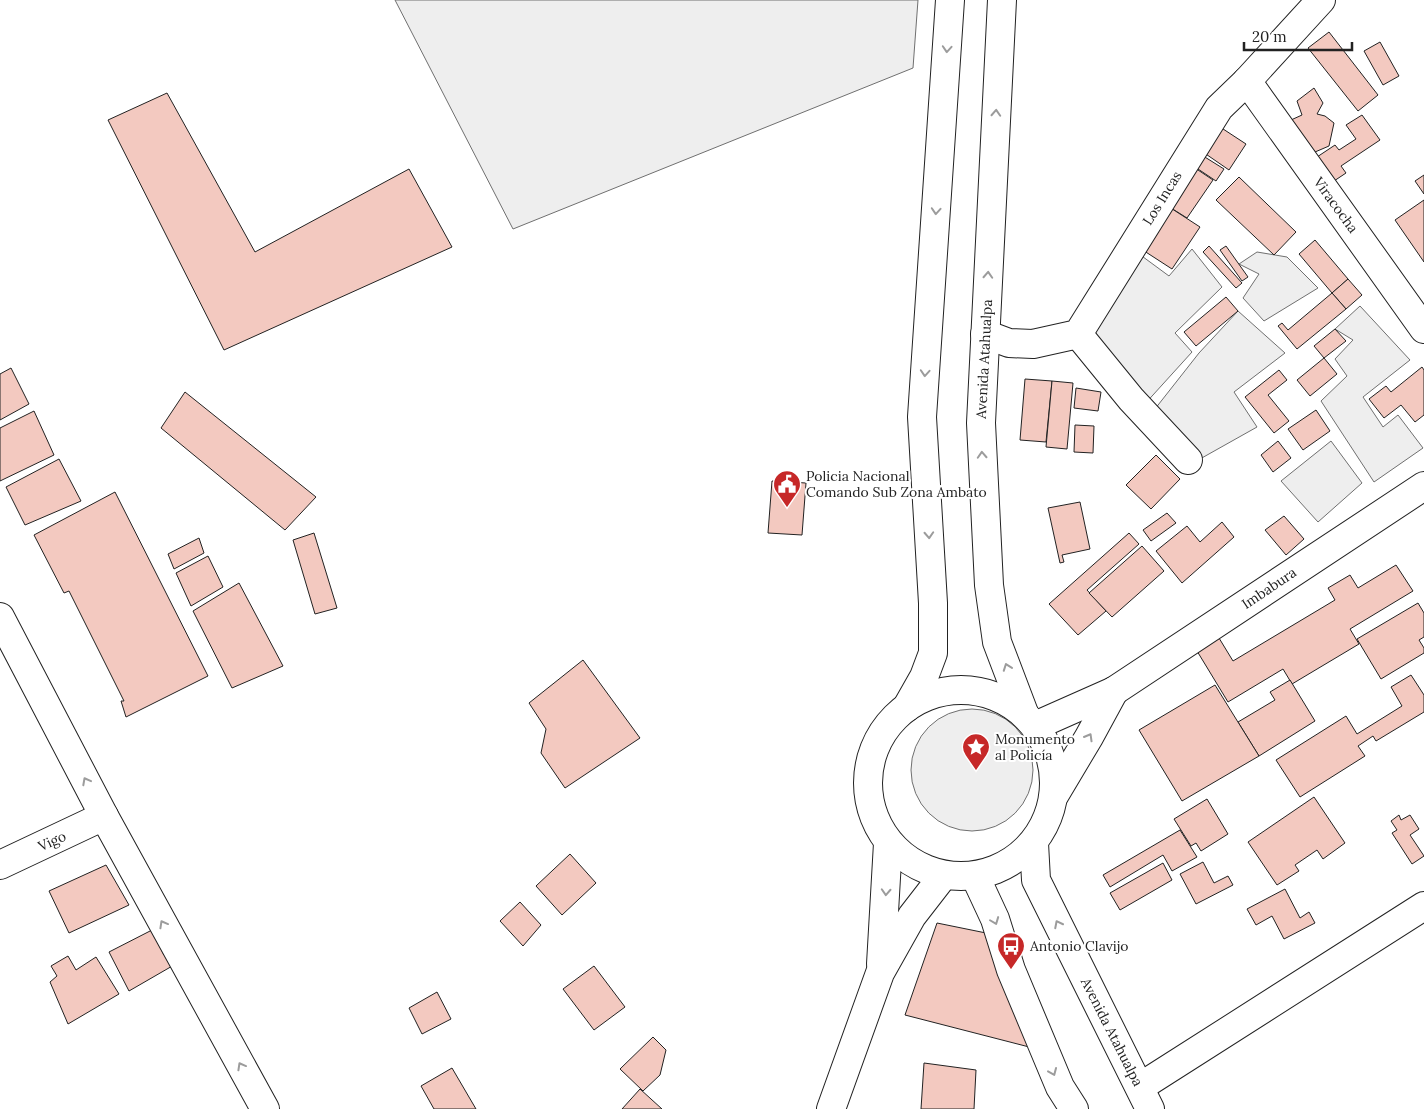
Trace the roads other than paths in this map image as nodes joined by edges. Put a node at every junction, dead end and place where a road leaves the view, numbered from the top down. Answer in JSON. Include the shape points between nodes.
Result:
{"nodes":[{"id":1,"x":950,"y":0,"type":"edge"},
{"id":2,"x":1002,"y":0,"type":"edge"},
{"id":3,"x":1321,"y":0,"type":"edge"},
{"id":4,"x":1247,"y":81,"type":"junction"},
{"id":5,"x":1424,"y":329,"type":"edge"},
{"id":6,"x":985,"y":334,"type":"junction"},
{"id":7,"x":1078,"y":334,"type":"junction"},
{"id":8,"x":1188,"y":460,"type":"dead end"},
{"id":9,"x":1424,"y":486,"type":"edge"},
{"id":10,"x":0,"y":617,"type":"edge"},
{"id":11,"x":1114,"y":691,"type":"junction"},
{"id":12,"x":907,"y":706,"type":"junction"},
{"id":13,"x":1029,"y":719,"type":"junction"},
{"id":14,"x":1055,"y":794,"type":"junction"},
{"id":15,"x":104,"y":816,"type":"junction"},
{"id":16,"x":888,"y":843,"type":"junction"},
{"id":17,"x":1034,"y":843,"type":"junction"},
{"id":18,"x":0,"y":865,"type":"edge"},
{"id":19,"x":943,"y":876,"type":"junction"},
{"id":20,"x":975,"y":876,"type":"junction"},
{"id":21,"x":1424,"y":906,"type":"edge"},
{"id":22,"x":880,"y":973,"type":"junction"},
{"id":23,"x":1145,"y":1098,"type":"edge"},
{"id":24,"x":264,"y":1109,"type":"edge"},
{"id":25,"x":831,"y":1109,"type":"edge"},
{"id":26,"x":1074,"y":1109,"type":"edge"}],
"edges":[{"from":1,"to":12,"type":"main road","one_way":true,"via":[[922,417],[933,653]]},
{"from":6,"to":2,"type":"main road","name":"Avenida Atahualpa","one_way":true},
{"from":3,"to":4,"type":"main road","name":"Los Incas"},
{"from":4,"to":5,"type":"main road","name":"Viracocha"},
{"from":4,"to":7,"type":"main road","name":"Los Incas","via":[[1219,108]]},
{"from":6,"to":7,"type":"main road","via":[[1009,343],[1033,344]]},
{"from":13,"to":6,"type":"main road","name":"Avenida Atahualpa","one_way":true,"via":[[997,642],[989,585],[981,423]]},
{"from":7,"to":8,"type":"main road","via":[[1131,399]]},
{"from":9,"to":11,"type":"main road","name":"Imbabura"},
{"from":15,"to":10,"type":"main road","one_way":true},
{"from":11,"to":13,"type":"main road","name":"Imbabura"},
{"from":14,"to":11,"type":"main road","name":"Imbabura","one_way":true},
{"from":12,"to":13,"type":"main road","via":[[935,693],[966,690],[996,697]]},
{"from":12,"to":16,"type":"main road","via":[[884,728],[870,756],[866,786],[873,816]]},
{"from":13,"to":14,"type":"main road","name":"Avenida Atahualpa","via":[[1045,740],[1054,766]]},
{"from":14,"to":17,"type":"main road","via":[[1048,820]]},
{"from":15,"to":18,"type":"main road","name":"Vigo"},
{"from":24,"to":15,"type":"main road","one_way":true},
{"from":16,"to":19,"type":"main road","via":[[912,863]]},
{"from":16,"to":22,"type":"main road","one_way":true},
{"from":17,"to":20,"type":"main road","via":[[1017,859],[997,870]]},
{"from":23,"to":17,"type":"main road","name":"Avenida Atahualpa","one_way":true,"via":[[1036,880]]},
{"from":19,"to":20,"type":"main road"},
{"from":19,"to":22,"type":"main road","via":[[912,916]]},
{"from":20,"to":26,"type":"main road","one_way":true,"via":[[1060,1087]]},
{"from":21,"to":23,"type":"main road"},
{"from":22,"to":25,"type":"main road"}]}
